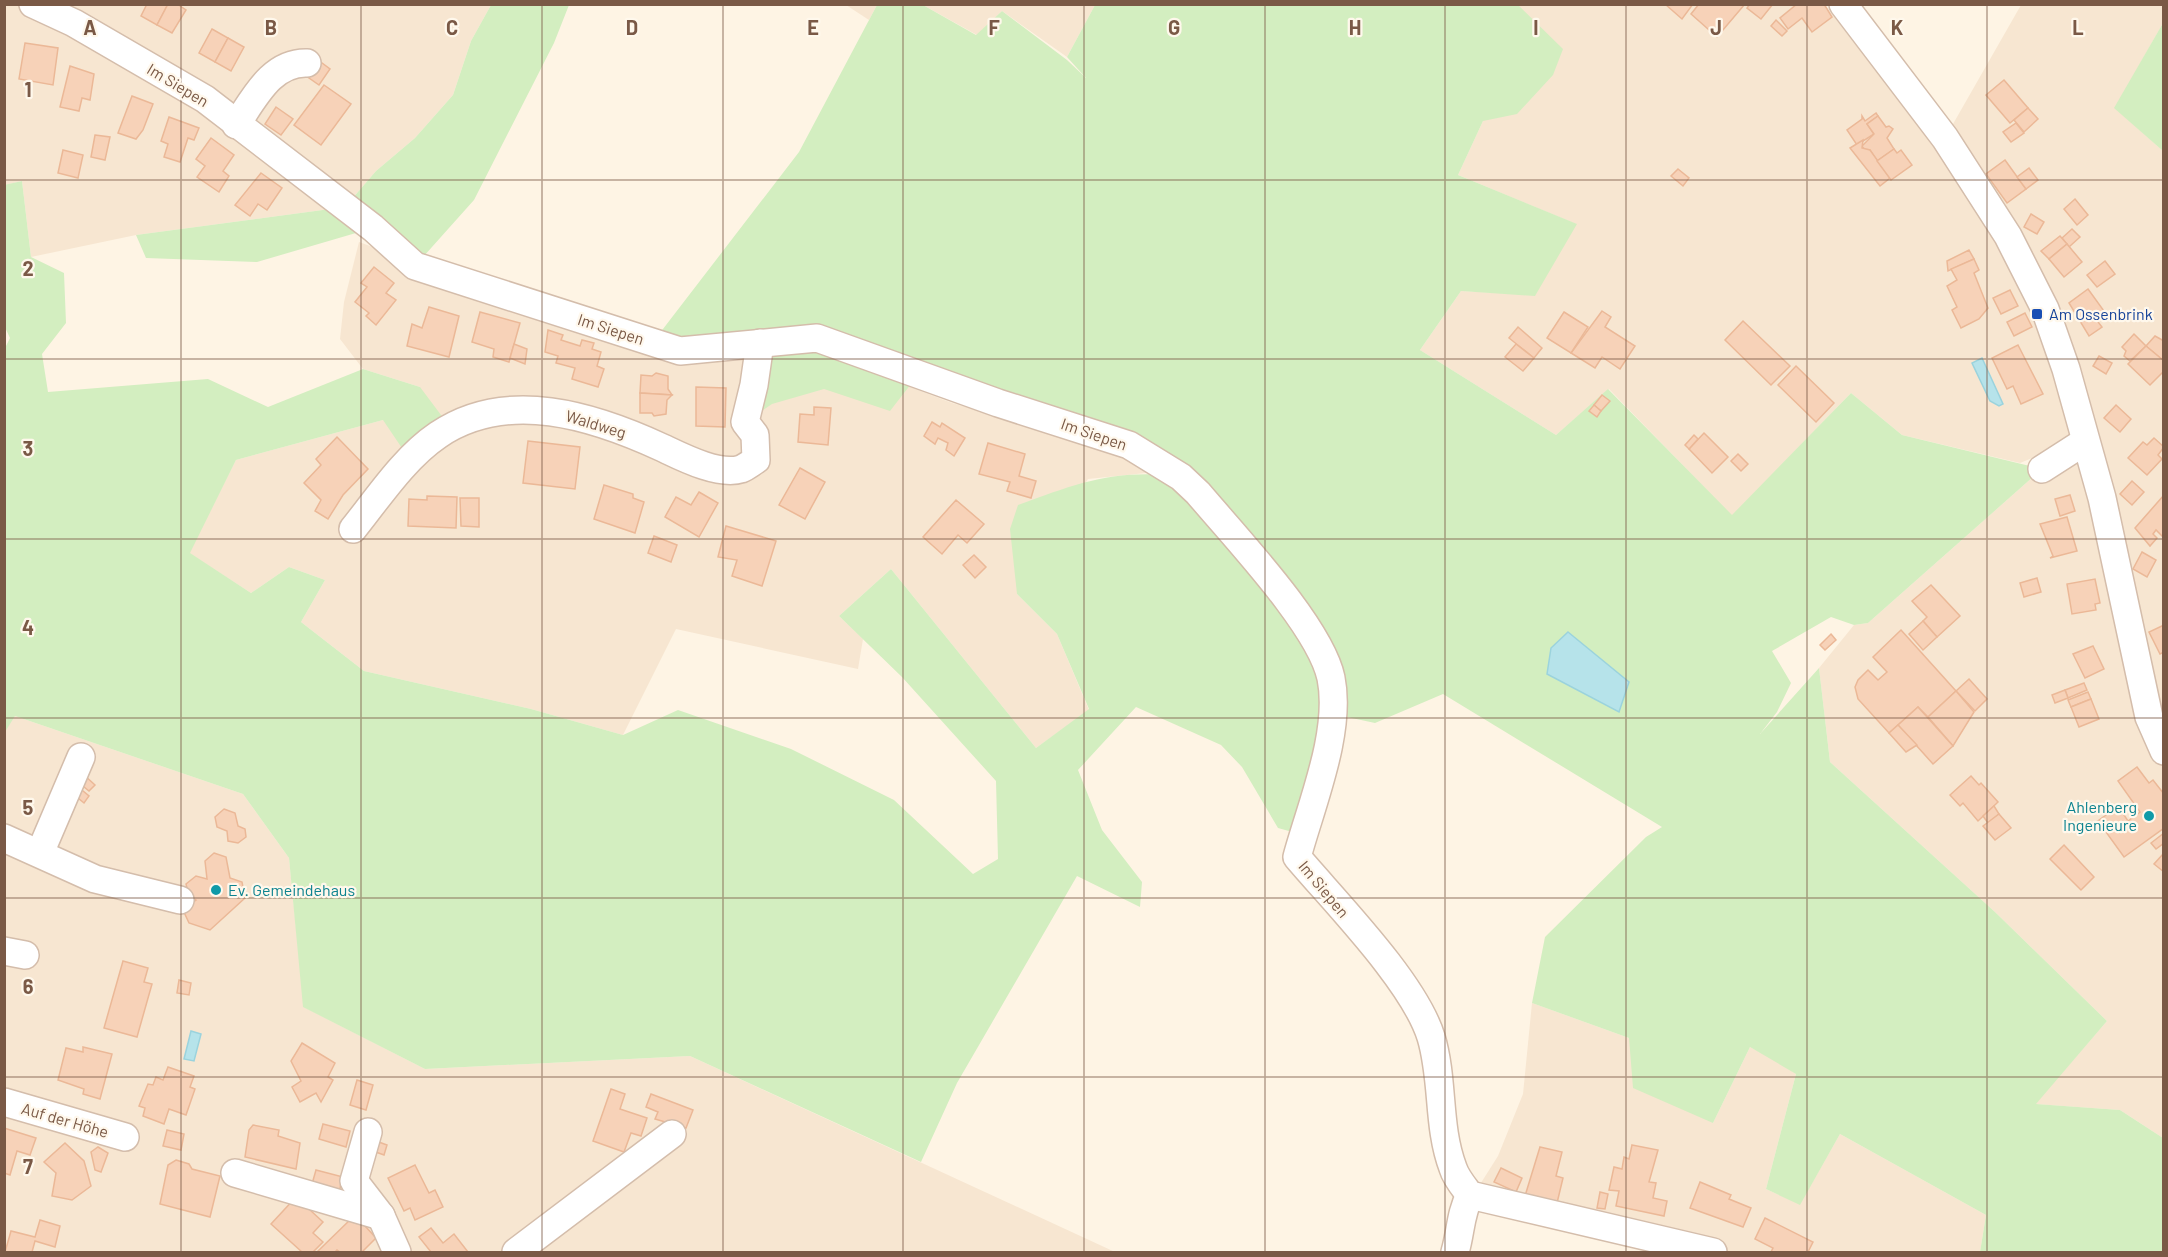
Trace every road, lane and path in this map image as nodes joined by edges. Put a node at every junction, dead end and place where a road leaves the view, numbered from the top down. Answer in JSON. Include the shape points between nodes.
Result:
{"nodes":[{"id":1,"x":33,"y":4,"type":"edge"},
{"id":2,"x":1843,"y":4,"type":"edge"},
{"id":3,"x":307,"y":63,"type":"dead end"},
{"id":4,"x":236,"y":125,"type":"junction"},
{"id":5,"x":760,"y":344,"type":"junction"},
{"id":6,"x":2084,"y":442,"type":"junction"},
{"id":7,"x":2042,"y":469,"type":"dead end"},
{"id":8,"x":353,"y":530,"type":"dead end"},
{"id":9,"x":2163,"y":751,"type":"edge"},
{"id":10,"x":81,"y":757,"type":"dead end"},
{"id":11,"x":4,"y":838,"type":"edge"},
{"id":12,"x":40,"y":853,"type":"junction"},
{"id":13,"x":180,"y":900,"type":"dead end"},
{"id":14,"x":4,"y":1102,"type":"edge"},
{"id":15,"x":368,"y":1132,"type":"dead end"},
{"id":16,"x":672,"y":1134,"type":"dead end"},
{"id":17,"x":125,"y":1137,"type":"dead end"},
{"id":18,"x":235,"y":1173,"type":"dead end"},
{"id":19,"x":1470,"y":1195,"type":"junction"},
{"id":20,"x":381,"y":1216,"type":"junction"},
{"id":21,"x":397,"y":1252,"type":"edge"},
{"id":22,"x":516,"y":1252,"type":"edge"},
{"id":23,"x":1455,"y":1252,"type":"edge"},
{"id":24,"x":1713,"y":1252,"type":"edge"}],
"edges":[{"from":1,"to":4,"type":"street","name":"Im Siepen","via":[[74,23],[205,99]]},
{"from":2,"to":6,"type":"street","via":[[1945,138],[2008,236],[2045,309],[2066,369]]},
{"from":3,"to":4,"type":"street","via":[[282,68],[270,78]]},
{"from":4,"to":5,"type":"street","name":"Im Siepen","via":[[373,228],[415,266],[680,351]]},
{"from":5,"to":8,"type":"street","name":"Waldweg","via":[[745,422],[755,435],[756,460],[739,470],[691,461],[588,419],[527,409],[499,411],[462,422],[435,436],[410,460]]},
{"from":5,"to":19,"type":"street","name":"Im Siepen","via":[[817,338],[1129,445],[1181,477],[1198,493],[1296,612],[1316,643],[1331,678],[1328,745],[1297,857],[1381,956],[1416,1006],[1430,1035],[1453,1170]]},
{"from":6,"to":7,"type":"street"},
{"from":6,"to":9,"type":"street","via":[[2102,498],[2149,717]]},
{"from":10,"to":12,"type":"street"},
{"from":11,"to":12,"type":"street"},
{"from":12,"to":13,"type":"street","via":[[95,879]]},
{"from":14,"to":17,"type":"street","name":"Auf der Höhe"},
{"from":15,"to":20,"type":"street","via":[[354,1181]]},
{"from":16,"to":22,"type":"street"},
{"from":18,"to":20,"type":"street"},
{"from":19,"to":23,"type":"street","via":[[1461,1212]]},
{"from":19,"to":24,"type":"street"},
{"from":20,"to":21,"type":"street"}]}
